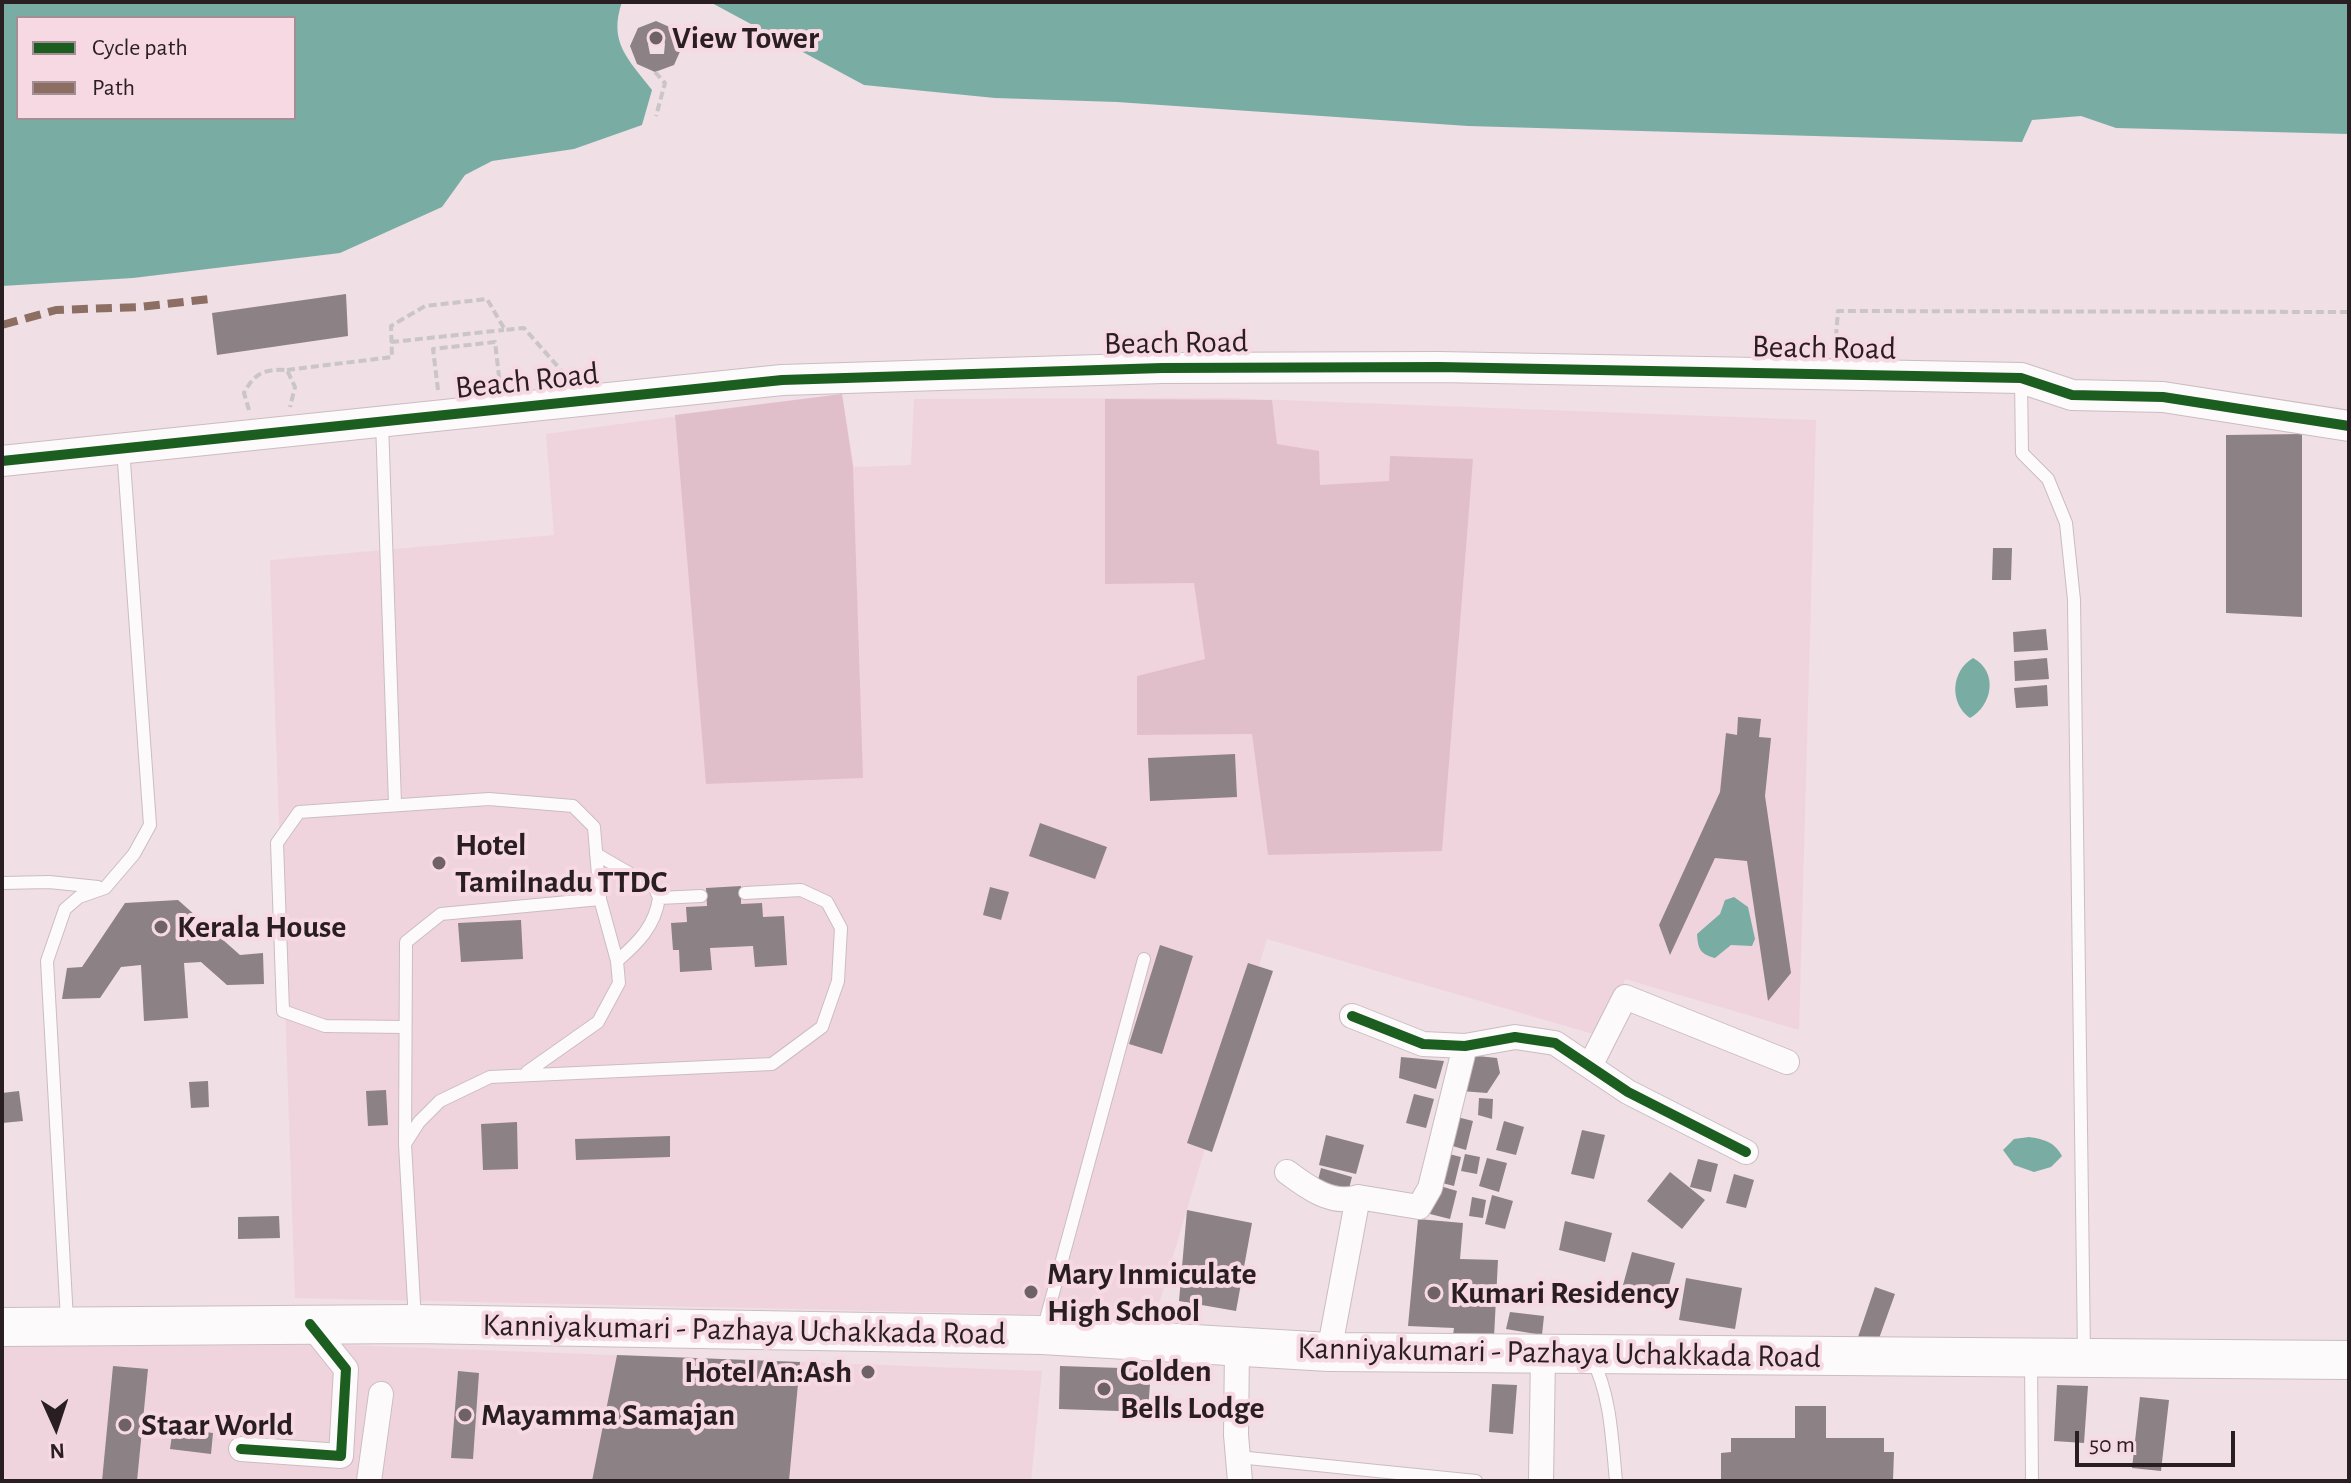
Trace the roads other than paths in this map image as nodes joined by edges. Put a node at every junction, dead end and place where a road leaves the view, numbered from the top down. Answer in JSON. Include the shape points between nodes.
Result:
{"nodes":[{"id":1,"x":2021,"y":378,"type":"junction"},
{"id":2,"x":382,"y":422,"type":"junction"},
{"id":3,"x":2349,"y":426,"type":"edge"},
{"id":4,"x":123,"y":448,"type":"junction"},
{"id":5,"x":2,"y":461,"type":"edge"},
{"id":6,"x":395,"y":804,"type":"junction"},
{"id":7,"x":596,"y":854,"type":"junction"},
{"id":8,"x":2,"y":883,"type":"edge"},
{"id":9,"x":105,"y":888,"type":"junction"},
{"id":10,"x":745,"y":893,"type":"dead end"},
{"id":11,"x":701,"y":896,"type":"dead end"},
{"id":12,"x":659,"y":898,"type":"junction"},
{"id":13,"x":600,"y":899,"type":"junction"},
{"id":14,"x":1144,"y":959,"type":"dead end"},
{"id":15,"x":617,"y":961,"type":"junction"},
{"id":16,"x":1352,"y":1016,"type":"dead end"},
{"id":17,"x":404,"y":1027,"type":"junction"},
{"id":18,"x":1465,"y":1046,"type":"junction"},
{"id":19,"x":1787,"y":1062,"type":"dead end"},
{"id":20,"x":1590,"y":1066,"type":"junction"},
{"id":21,"x":527,"y":1072,"type":"junction"},
{"id":22,"x":405,"y":1144,"type":"junction"},
{"id":23,"x":1746,"y":1152,"type":"dead end"},
{"id":24,"x":1287,"y":1172,"type":"dead end"},
{"id":25,"x":1358,"y":1197,"type":"junction"},
{"id":26,"x":310,"y":1324,"type":"junction"},
{"id":27,"x":415,"y":1324,"type":"junction"},
{"id":28,"x":2,"y":1327,"type":"edge"},
{"id":29,"x":68,"y":1327,"type":"junction"},
{"id":30,"x":1042,"y":1335,"type":"junction"},
{"id":31,"x":1237,"y":1348,"type":"junction"},
{"id":32,"x":1329,"y":1352,"type":"junction"},
{"id":33,"x":1590,"y":1354,"type":"junction"},
{"id":34,"x":1543,"y":1355,"type":"junction"},
{"id":35,"x":2084,"y":1357,"type":"junction"},
{"id":36,"x":2031,"y":1358,"type":"junction"},
{"id":37,"x":2349,"y":1360,"type":"edge"},
{"id":38,"x":381,"y":1394,"type":"dead end"},
{"id":39,"x":241,"y":1449,"type":"dead end"},
{"id":40,"x":341,"y":1456,"type":"junction"},
{"id":41,"x":1239,"y":1469,"type":"edge"},
{"id":42,"x":369,"y":1478,"type":"edge"},
{"id":43,"x":1476,"y":1481,"type":"edge"},
{"id":44,"x":1541,"y":1481,"type":"edge"},
{"id":45,"x":1616,"y":1481,"type":"edge"},
{"id":46,"x":2032,"y":1481,"type":"edge"}],
"edges":[{"from":1,"to":2,"type":"street","name":"Beach Road","via":[[1439,367],[1162,368],[782,380]]},
{"from":1,"to":3,"type":"street","name":"Beach Road","via":[[2072,395],[2163,397]]},
{"from":1,"to":35,"type":"lane","via":[[2022,453],[2048,479],[2066,523],[2074,600]]},
{"from":2,"to":4,"type":"street","name":"Beach Road"},
{"from":2,"to":6,"type":"lane"},
{"from":4,"to":5,"type":"street","name":"Beach Road"},
{"from":4,"to":9,"type":"lane","via":[[150,825]]},
{"from":6,"to":7,"type":"lane","via":[[489,799],[573,806],[594,827]]},
{"from":6,"to":17,"type":"lane","via":[[299,812],[277,843],[283,1011],[325,1026]]},
{"from":7,"to":12,"type":"lane","via":[[655,888]]},
{"from":7,"to":13,"type":"lane"},
{"from":8,"to":9,"type":"lane"},
{"from":9,"to":29,"type":"lane","via":[[79,897],[65,909],[47,961]]},
{"from":10,"to":21,"type":"lane","via":[[801,890],[827,902],[841,928],[838,981],[822,1027],[772,1064]]},
{"from":11,"to":12,"type":"lane"},
{"from":12,"to":15,"type":"lane","via":[[641,940]]},
{"from":13,"to":15,"type":"lane"},
{"from":13,"to":17,"type":"lane","via":[[441,914],[406,942]]},
{"from":14,"to":30,"type":"lane"},
{"from":15,"to":21,"type":"lane","via":[[619,983],[598,1022]]},
{"from":16,"to":18,"type":"street","via":[[1423,1044]]},
{"from":17,"to":22,"type":"lane"},
{"from":18,"to":20,"type":"street","via":[[1515,1037],[1555,1043]]},
{"from":18,"to":25,"type":"street","via":[[1430,1188],[1419,1207]]},
{"from":19,"to":20,"type":"street","via":[[1625,997]]},
{"from":20,"to":23,"type":"street","via":[[1628,1092]]},
{"from":21,"to":22,"type":"lane","via":[[490,1077],[440,1101]]},
{"from":22,"to":27,"type":"lane"},
{"from":24,"to":25,"type":"street","via":[[1314,1192]]},
{"from":25,"to":32,"type":"street"},
{"from":26,"to":27,"type":"main road","name":"Kanniyakumari - Pazhaya Uchakkada Road"},
{"from":26,"to":29,"type":"main road","name":"Kanniyakumari - Pazhaya Uchakkada Road"},
{"from":26,"to":40,"type":"street","via":[[346,1369]]},
{"from":27,"to":30,"type":"main road","name":"Kanniyakumari - Pazhaya Uchakkada Road"},
{"from":28,"to":29,"type":"main road","name":"Kanniyakumari - Pazhaya Uchakkada Road"},
{"from":30,"to":31,"type":"main road","name":"Kanniyakumari - Pazhaya Uchakkada Road"},
{"from":31,"to":32,"type":"main road","name":"Kanniyakumari - Pazhaya Uchakkada Road"},
{"from":31,"to":41,"type":"street"},
{"from":32,"to":34,"type":"main road","name":"Kanniyakumari - Pazhaya Uchakkada Road"},
{"from":33,"to":34,"type":"main road","name":"Kanniyakumari - Pazhaya Uchakkada Road"},
{"from":33,"to":36,"type":"main road","name":"Kanniyakumari - Pazhaya Uchakkada Road"},
{"from":33,"to":45,"type":"lane","via":[[1599,1373]]},
{"from":34,"to":44,"type":"street"},
{"from":35,"to":36,"type":"main road","name":"Kanniyakumari - Pazhaya Uchakkada Road"},
{"from":35,"to":37,"type":"main road","name":"Kanniyakumari - Pazhaya Uchakkada Road"},
{"from":36,"to":46,"type":"lane"},
{"from":38,"to":42,"type":"street"},
{"from":39,"to":40,"type":"street"},
{"from":40,"to":42,"type":"street","via":[[351,1471]]},
{"from":41,"to":43,"type":"lane"}]}
